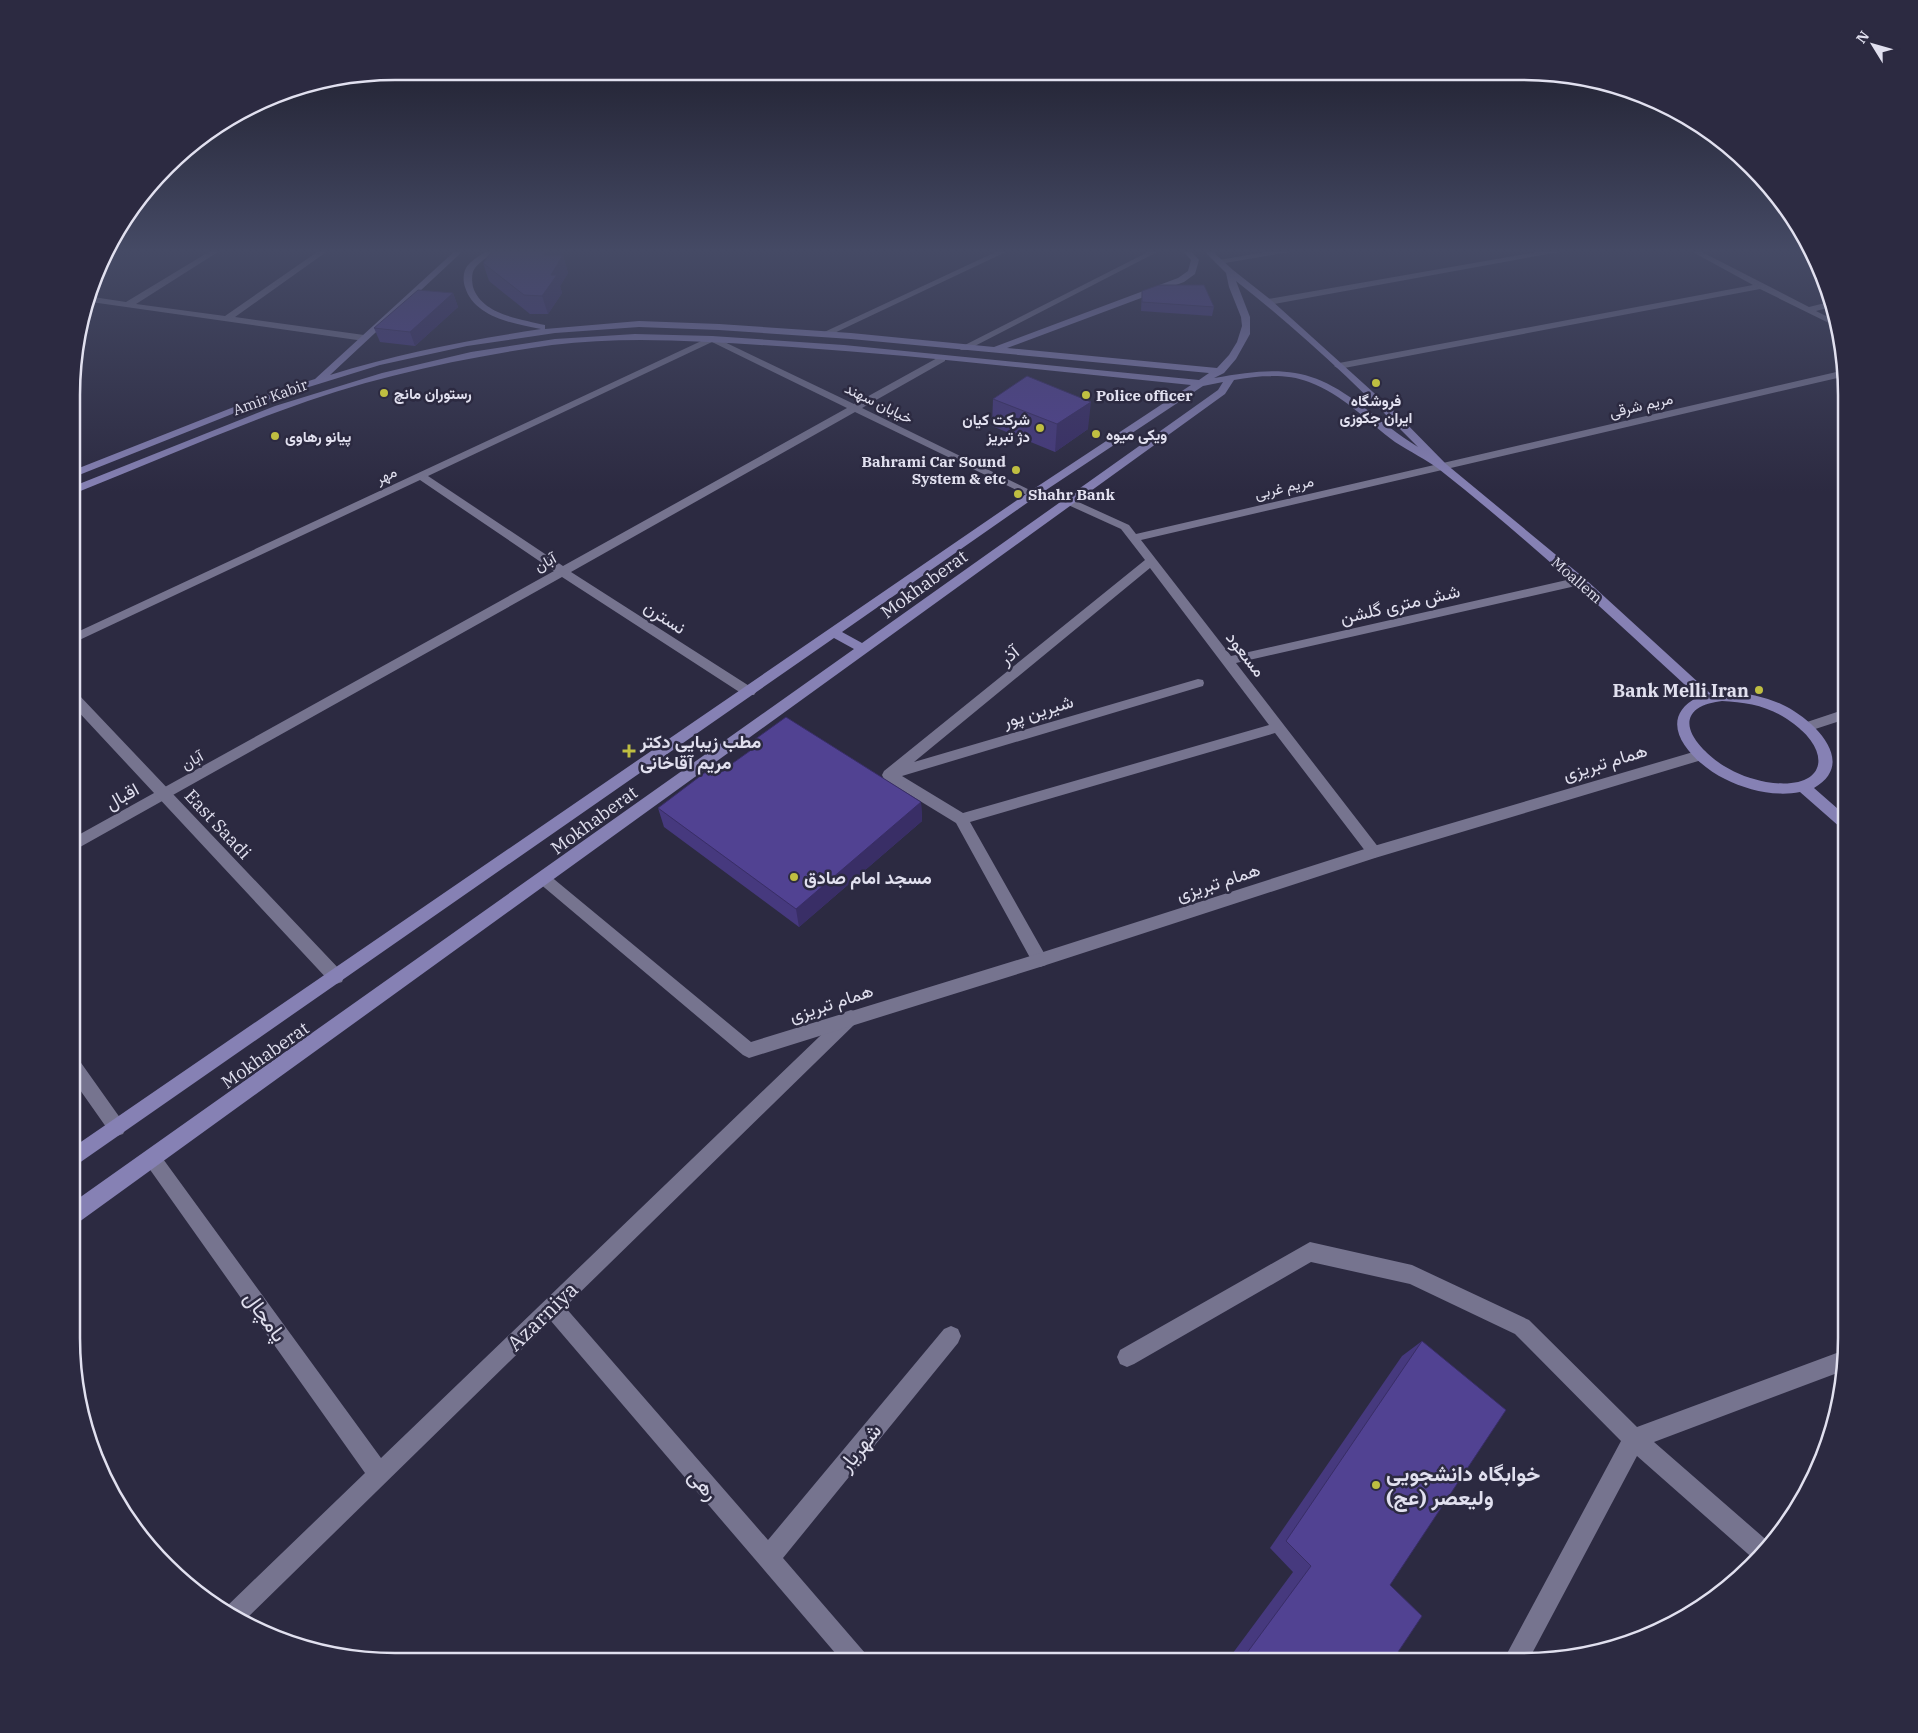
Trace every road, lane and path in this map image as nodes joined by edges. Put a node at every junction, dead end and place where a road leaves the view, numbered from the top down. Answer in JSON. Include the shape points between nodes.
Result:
{"nodes":[{"id":1,"x":313,"y":331,"type":"edge"},
{"id":2,"x":372,"y":331,"type":"edge"},
{"id":3,"x":549,"y":331,"type":"edge"},
{"id":4,"x":716,"y":331,"type":"edge"},
{"id":5,"x":784,"y":331,"type":"edge"},
{"id":6,"x":832,"y":331,"type":"edge"},
{"id":7,"x":998,"y":331,"type":"edge"},
{"id":8,"x":1046,"y":331,"type":"edge"},
{"id":9,"x":1246,"y":331,"type":"edge"},
{"id":10,"x":1300,"y":331,"type":"edge"},
{"id":11,"x":1524,"y":331,"type":"edge"},
{"id":12,"x":825,"y":334,"type":"junction"},
{"id":13,"x":364,"y":338,"type":"junction"},
{"id":14,"x":712,"y":339,"type":"junction"},
{"id":15,"x":964,"y":348,"type":"junction"},
{"id":16,"x":992,"y":351,"type":"junction"},
{"id":17,"x":942,"y":359,"type":"junction"},
{"id":18,"x":987,"y":364,"type":"junction"},
{"id":19,"x":1338,"y":366,"type":"junction"},
{"id":20,"x":1225,"y":375,"type":"junction"},
{"id":21,"x":1837,"y":375,"type":"edge"},
{"id":22,"x":318,"y":382,"type":"junction"},
{"id":23,"x":1201,"y":382,"type":"junction"},
{"id":24,"x":855,"y":408,"type":"junction"},
{"id":25,"x":1442,"y":466,"type":"junction"},
{"id":26,"x":80,"y":472,"type":"edge"},
{"id":27,"x":421,"y":476,"type":"junction"},
{"id":28,"x":80,"y":488,"type":"edge"},
{"id":29,"x":1033,"y":494,"type":"junction"},
{"id":30,"x":1070,"y":502,"type":"junction"},
{"id":31,"x":1133,"y":538,"type":"junction"},
{"id":32,"x":1151,"y":561,"type":"junction"},
{"id":33,"x":562,"y":571,"type":"junction"},
{"id":34,"x":1580,"y":581,"type":"junction"},
{"id":35,"x":834,"y":633,"type":"junction"},
{"id":36,"x":80,"y":636,"type":"edge"},
{"id":37,"x":864,"y":649,"type":"junction"},
{"id":38,"x":1228,"y":661,"type":"junction"},
{"id":39,"x":1198,"y":683,"type":"dead end"},
{"id":40,"x":749,"y":692,"type":"junction"},
{"id":41,"x":1707,"y":698,"type":"junction"},
{"id":42,"x":80,"y":704,"type":"edge"},
{"id":43,"x":1838,"y":717,"type":"edge"},
{"id":44,"x":1279,"y":727,"type":"junction"},
{"id":45,"x":1806,"y":727,"type":"junction"},
{"id":46,"x":1700,"y":754,"type":"junction"},
{"id":47,"x":889,"y":775,"type":"junction"},
{"id":48,"x":1803,"y":787,"type":"junction"},
{"id":49,"x":164,"y":794,"type":"junction"},
{"id":50,"x":1838,"y":817,"type":"edge"},
{"id":51,"x":961,"y":819,"type":"junction"},
{"id":52,"x":80,"y":841,"type":"edge"},
{"id":53,"x":1374,"y":852,"type":"junction"},
{"id":54,"x":544,"y":879,"type":"junction"},
{"id":55,"x":1040,"y":960,"type":"junction"},
{"id":56,"x":336,"y":977,"type":"junction"},
{"id":57,"x":851,"y":1017,"type":"junction"},
{"id":58,"x":80,"y":1077,"type":"edge"},
{"id":59,"x":117,"y":1128,"type":"junction"},
{"id":60,"x":80,"y":1153,"type":"edge"},
{"id":61,"x":152,"y":1158,"type":"junction"},
{"id":62,"x":80,"y":1209,"type":"edge"},
{"id":63,"x":552,"y":1307,"type":"junction"},
{"id":64,"x":951,"y":1336,"type":"dead end"},
{"id":65,"x":1127,"y":1357,"type":"dead end"},
{"id":66,"x":1837,"y":1363,"type":"edge"},
{"id":67,"x":1634,"y":1439,"type":"junction"},
{"id":68,"x":379,"y":1474,"type":"junction"},
{"id":69,"x":1759,"y":1547,"type":"edge"},
{"id":70,"x":768,"y":1558,"type":"junction"},
{"id":71,"x":238,"y":1611,"type":"edge"},
{"id":72,"x":849,"y":1653,"type":"edge"},
{"id":73,"x":1518,"y":1653,"type":"edge"}],
"edges":[{"from":1,"to":13,"type":"street"},
{"from":2,"to":13,"type":"main road"},
{"from":3,"to":22,"type":"main road","name":"Amir Kabir","via":[[467,343],[378,363]]},
{"from":4,"to":14,"type":"street"},
{"from":5,"to":12,"type":"main road","name":"Amir Kabir"},
{"from":6,"to":12,"type":"street"},
{"from":7,"to":15,"type":"street"},
{"from":8,"to":16,"type":"main road"},
{"from":9,"to":20,"type":"main road"},
{"from":10,"to":19,"type":"main road"},
{"from":11,"to":19,"type":"street"},
{"from":12,"to":15,"type":"main road","name":"Amir Kabir"},
{"from":13,"to":22,"type":"main road"},
{"from":14,"to":17,"type":"main road","name":"Amir Kabir"},
{"from":14,"to":24,"type":"street","name":"خیابان سهند"},
{"from":14,"to":27,"type":"street","name":"مهر"},
{"from":14,"to":28,"type":"main road","name":"Amir Kabir","via":[[635,337],[556,342],[471,355],[385,375],[278,408]]},
{"from":15,"to":16,"type":"main road","name":"Amir Kabir"},
{"from":16,"to":18,"type":"main road"},
{"from":16,"to":20,"type":"main road","name":"Amir Kabir"},
{"from":17,"to":18,"type":"main road","name":"Amir Kabir"},
{"from":17,"to":24,"type":"street","name":"آبان"},
{"from":18,"to":23,"type":"main road","name":"Amir Kabir"},
{"from":19,"to":25,"type":"main road"},
{"from":20,"to":23,"type":"main road","name":"Mokhaberat"},
{"from":20,"to":25,"type":"main road","via":[[1296,375],[1315,380],[1349,399],[1394,436]]},
{"from":20,"to":30,"type":"main road","name":"Mokhaberat","via":[[1222,392]]},
{"from":21,"to":25,"type":"street","name":"مریم شرقی"},
{"from":22,"to":26,"type":"main road","name":"Amir Kabir","via":[[268,397]]},
{"from":23,"to":29,"type":"main road","name":"Mokhaberat"},
{"from":24,"to":29,"type":"street","name":"خیابان سهند"},
{"from":24,"to":33,"type":"street","name":"آبان"},
{"from":25,"to":31,"type":"street","name":"مریم غربی"},
{"from":25,"to":34,"type":"main road","name":"Moallem"},
{"from":27,"to":33,"type":"street","name":"نسترن"},
{"from":27,"to":36,"type":"street","name":"مهر"},
{"from":29,"to":35,"type":"main road","name":"Mokhaberat"},
{"from":30,"to":31,"type":"street","name":"مسعود","via":[[1125,527]]},
{"from":30,"to":37,"type":"main road","name":"Mokhaberat"},
{"from":31,"to":32,"type":"street","name":"مسعود"},
{"from":32,"to":38,"type":"street","name":"مسعود"},
{"from":32,"to":47,"type":"street","name":"آذر"},
{"from":33,"to":40,"type":"street","name":"نسترن"},
{"from":33,"to":49,"type":"street","name":"آبان"},
{"from":34,"to":38,"type":"street","name":"شش متری گلشن"},
{"from":34,"to":41,"type":"main road","name":"Moallem"},
{"from":35,"to":37,"type":"main road"},
{"from":35,"to":40,"type":"main road","name":"Mokhaberat"},
{"from":37,"to":54,"type":"main road","name":"Mokhaberat"},
{"from":38,"to":44,"type":"street","name":"مسعود"},
{"from":39,"to":47,"type":"street","name":"شیرین پور"},
{"from":40,"to":56,"type":"main road","name":"Mokhaberat"},
{"from":41,"to":45,"type":"main road","via":[[1722,696],[1757,701],[1792,716]]},
{"from":41,"to":46,"type":"main road","via":[[1695,702],[1683,719],[1689,742]]},
{"from":42,"to":49,"type":"street","name":"East Saadi"},
{"from":43,"to":45,"type":"street"},
{"from":44,"to":51,"type":"street"},
{"from":44,"to":53,"type":"street","name":"مسعود"},
{"from":45,"to":48,"type":"main road","via":[[1821,745],[1826,763],[1824,773],[1816,782]]},
{"from":46,"to":48,"type":"main road","via":[[1713,766],[1750,784],[1769,788]]},
{"from":46,"to":53,"type":"street","name":"همام تبریزی"},
{"from":47,"to":51,"type":"street"},
{"from":48,"to":50,"type":"main road"},
{"from":49,"to":52,"type":"street","name":"اقبال"},
{"from":49,"to":56,"type":"street","name":"East Saadi"},
{"from":51,"to":55,"type":"street"},
{"from":53,"to":55,"type":"street","name":"همام تبریزی"},
{"from":54,"to":57,"type":"street","name":"همام تبریزی","via":[[749,1050]]},
{"from":54,"to":61,"type":"main road","name":"Mokhaberat"},
{"from":55,"to":57,"type":"street","name":"همام تبریزی"},
{"from":56,"to":59,"type":"main road","name":"Mokhaberat"},
{"from":57,"to":63,"type":"street","name":"Azarniya"},
{"from":58,"to":59,"type":"street"},
{"from":59,"to":60,"type":"main road","name":"Mokhaberat"},
{"from":61,"to":62,"type":"main road","name":"Mokhaberat"},
{"from":61,"to":68,"type":"street","name":"پامچال"},
{"from":63,"to":68,"type":"street","name":"Azarniya"},
{"from":63,"to":70,"type":"street","name":"رهی"},
{"from":64,"to":70,"type":"street","name":"شهریار"},
{"from":65,"to":67,"type":"street","via":[[1310,1252],[1412,1275],[1522,1327]]},
{"from":66,"to":67,"type":"street"},
{"from":67,"to":69,"type":"street"},
{"from":67,"to":73,"type":"street"},
{"from":68,"to":71,"type":"street","name":"Azarniya"},
{"from":70,"to":72,"type":"street","name":"رهی"}]}
